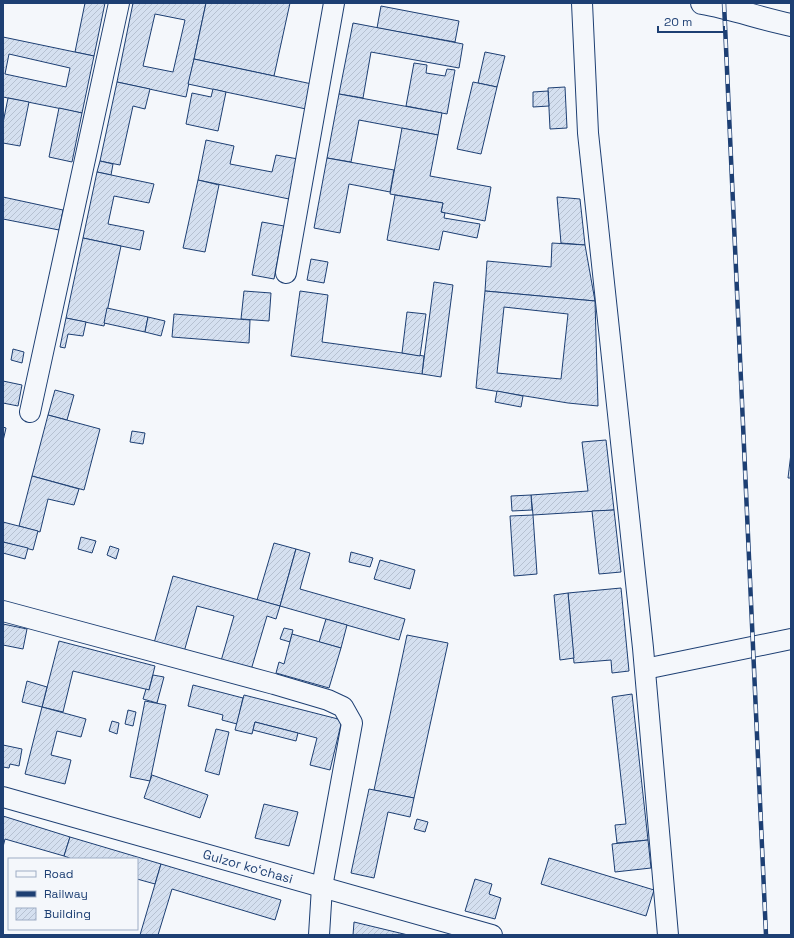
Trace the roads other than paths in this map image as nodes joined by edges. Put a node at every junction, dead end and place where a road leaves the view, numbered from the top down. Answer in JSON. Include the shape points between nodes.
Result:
{"nodes":[{"id":1,"x":119,"y":3,"type":"edge"},
{"id":2,"x":334,"y":3,"type":"edge"},
{"id":3,"x":582,"y":3,"type":"edge"},
{"id":4,"x":702,"y":3,"type":"edge"},
{"id":5,"x":791,"y":25,"type":"edge"},
{"id":6,"x":286,"y":273,"type":"dead end"},
{"id":7,"x":30,"y":412,"type":"dead end"},
{"id":8,"x":3,"y":611,"type":"edge"},
{"id":9,"x":791,"y":639,"type":"edge"},
{"id":10,"x":645,"y":669,"type":"junction"},
{"id":11,"x":3,"y":796,"type":"edge"},
{"id":12,"x":322,"y":887,"type":"junction"},
{"id":13,"x":320,"y":935,"type":"edge"},
{"id":14,"x":492,"y":935,"type":"edge"},
{"id":15,"x":668,"y":935,"type":"edge"}],
"edges":[{"from":1,"to":7,"type":"street"},
{"from":2,"to":6,"type":"street"},
{"from":3,"to":10,"type":"street","via":[[588,133]]},
{"from":4,"to":5,"type":"main road"},
{"from":8,"to":12,"type":"street","via":[[274,684],[343,707],[352,723]]},
{"from":9,"to":10,"type":"street"},
{"from":10,"to":15,"type":"street"},
{"from":11,"to":12,"type":"street","name":"Gulzor koʻchasi"},
{"from":12,"to":13,"type":"street"},
{"from":12,"to":14,"type":"street","name":"Gulzor koʻchasi"}]}
